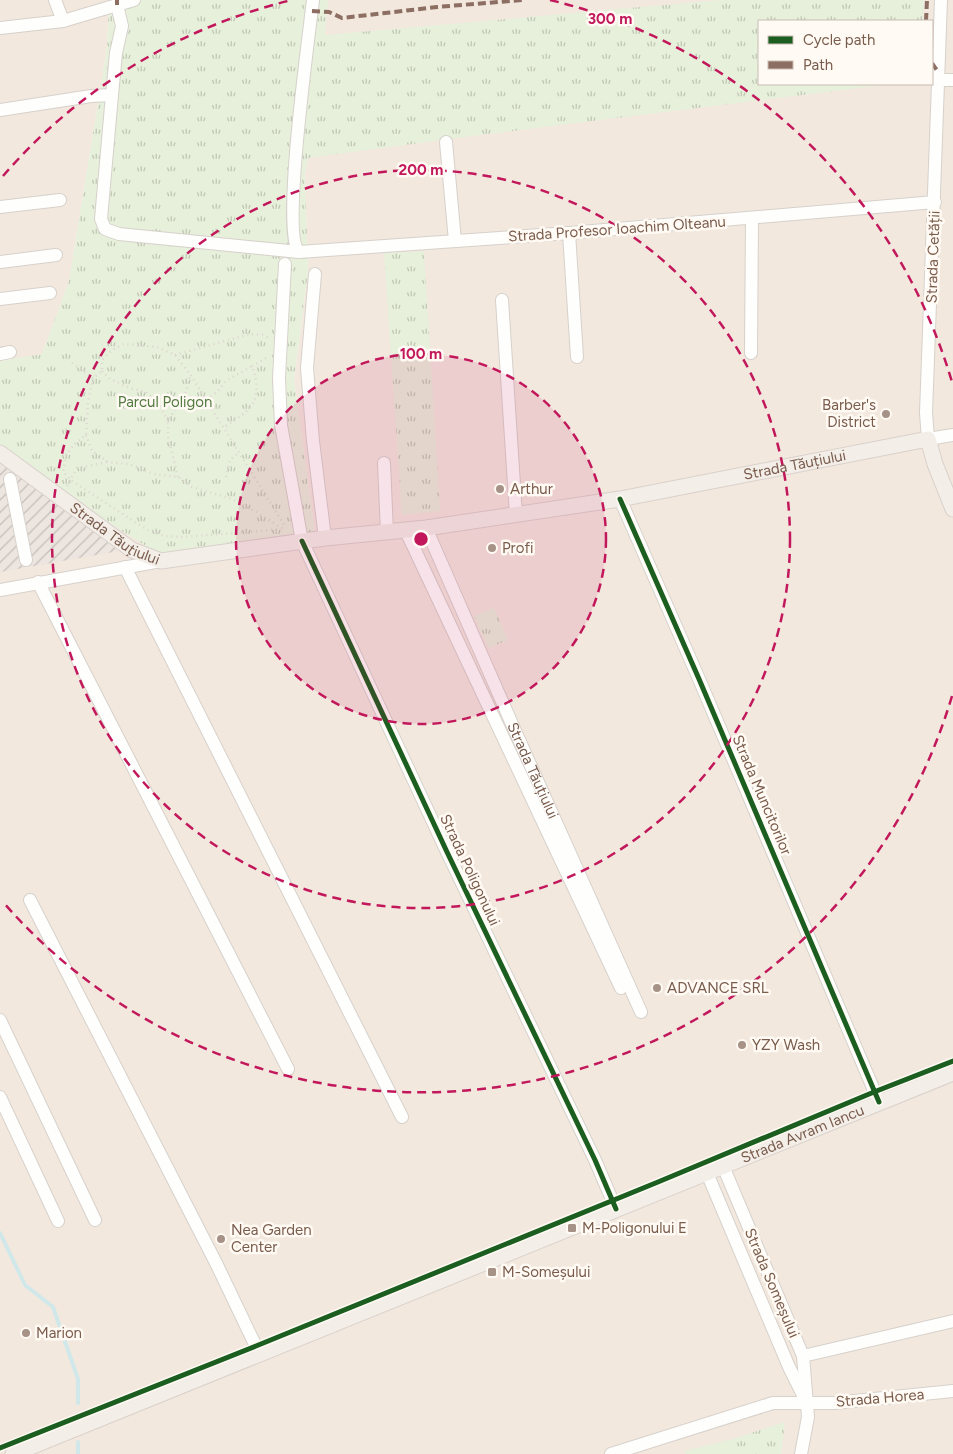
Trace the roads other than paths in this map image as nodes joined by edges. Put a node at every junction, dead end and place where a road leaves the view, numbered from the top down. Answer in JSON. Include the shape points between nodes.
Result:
{"nodes":[{"id":1,"x":55,"y":0,"type":"edge"},
{"id":2,"x":313,"y":0,"type":"edge"},
{"id":3,"x":941,"y":0,"type":"edge"},
{"id":4,"x":128,"y":2,"type":"edge"},
{"id":5,"x":63,"y":21,"type":"junction"},
{"id":6,"x":0,"y":28,"type":"edge"},
{"id":7,"x":938,"y":80,"type":"junction"},
{"id":8,"x":953,"y":80,"type":"edge"},
{"id":9,"x":112,"y":95,"type":"junction"},
{"id":10,"x":0,"y":110,"type":"edge"},
{"id":11,"x":446,"y":142,"type":"dead end"},
{"id":12,"x":60,"y":200,"type":"dead end"},
{"id":13,"x":935,"y":202,"type":"junction"},
{"id":14,"x":0,"y":207,"type":"edge"},
{"id":15,"x":752,"y":219,"type":"junction"},
{"id":16,"x":569,"y":233,"type":"junction"},
{"id":17,"x":454,"y":241,"type":"junction"},
{"id":18,"x":299,"y":252,"type":"junction"},
{"id":19,"x":56,"y":255,"type":"dead end"},
{"id":20,"x":0,"y":262,"type":"edge"},
{"id":21,"x":285,"y":264,"type":"dead end"},
{"id":22,"x":316,"y":274,"type":"dead end"},
{"id":23,"x":50,"y":293,"type":"dead end"},
{"id":24,"x":0,"y":299,"type":"edge"},
{"id":25,"x":502,"y":300,"type":"dead end"},
{"id":26,"x":751,"y":353,"type":"dead end"},
{"id":27,"x":576,"y":357,"type":"dead end"},
{"id":28,"x":953,"y":435,"type":"edge"},
{"id":29,"x":928,"y":439,"type":"junction"},
{"id":30,"x":0,"y":453,"type":"edge"},
{"id":31,"x":384,"y":463,"type":"dead end"},
{"id":32,"x":31,"y":476,"type":"junction"},
{"id":33,"x":5,"y":480,"type":"edge"},
{"id":34,"x":620,"y":499,"type":"junction"},
{"id":35,"x":953,"y":509,"type":"edge"},
{"id":36,"x":516,"y":515,"type":"junction"},
{"id":37,"x":426,"y":528,"type":"junction"},
{"id":38,"x":406,"y":531,"type":"junction"},
{"id":39,"x":388,"y":533,"type":"junction"},
{"id":40,"x":296,"y":537,"type":"junction"},
{"id":41,"x":326,"y":538,"type":"junction"},
{"id":42,"x":26,"y":560,"type":"dead end"},
{"id":43,"x":160,"y":561,"type":"junction"},
{"id":44,"x":125,"y":567,"type":"junction"},
{"id":45,"x":38,"y":582,"type":"junction"},
{"id":46,"x":0,"y":590,"type":"edge"},
{"id":47,"x":30,"y":900,"type":"dead end"},
{"id":48,"x":0,"y":1020,"type":"edge"},
{"id":49,"x":288,"y":1069,"type":"dead end"},
{"id":50,"x":953,"y":1073,"type":"edge"},
{"id":51,"x":0,"y":1097,"type":"edge"},
{"id":52,"x":879,"y":1102,"type":"junction"},
{"id":53,"x":402,"y":1117,"type":"dead end"},
{"id":54,"x":723,"y":1166,"type":"junction"},
{"id":55,"x":706,"y":1173,"type":"junction"},
{"id":56,"x":616,"y":1210,"type":"junction"},
{"id":57,"x":95,"y":1220,"type":"dead end"},
{"id":58,"x":58,"y":1221,"type":"dead end"},
{"id":59,"x":953,"y":1321,"type":"edge"},
{"id":60,"x":260,"y":1355,"type":"junction"},
{"id":61,"x":803,"y":1356,"type":"junction"},
{"id":62,"x":953,"y":1391,"type":"edge"},
{"id":63,"x":807,"y":1404,"type":"junction"},
{"id":64,"x":13,"y":1454,"type":"edge"},
{"id":65,"x":611,"y":1454,"type":"edge"},
{"id":66,"x":801,"y":1454,"type":"edge"}],
"edges":[{"from":1,"to":5,"type":"street"},
{"from":2,"to":18,"type":"street","via":[[295,171],[293,225],[294,243]]},
{"from":3,"to":7,"type":"street","name":"Strada Cetății"},
{"from":4,"to":5,"type":"street"},
{"from":4,"to":9,"type":"street","via":[[116,53]]},
{"from":5,"to":6,"type":"street"},
{"from":7,"to":8,"type":"street"},
{"from":7,"to":13,"type":"street","name":"Strada Cetății"},
{"from":9,"to":10,"type":"street"},
{"from":9,"to":18,"type":"street","name":"Strada Profesor Ioachim Olteanu","via":[[101,219],[105,229],[118,234]]},
{"from":11,"to":17,"type":"street"},
{"from":12,"to":14,"type":"street"},
{"from":13,"to":15,"type":"street","name":"Strada Profesor Ioachim Olteanu"},
{"from":13,"to":29,"type":"street","name":"Strada Cetății","via":[[926,412]]},
{"from":15,"to":16,"type":"street","name":"Strada Profesor Ioachim Olteanu"},
{"from":15,"to":26,"type":"street"},
{"from":16,"to":17,"type":"street","name":"Strada Profesor Ioachim Olteanu"},
{"from":16,"to":27,"type":"street"},
{"from":17,"to":18,"type":"street","name":"Strada Profesor Ioachim Olteanu"},
{"from":19,"to":20,"type":"street"},
{"from":21,"to":40,"type":"street","name":"Strada Poligonului","via":[[278,378]]},
{"from":22,"to":41,"type":"street","via":[[306,368]]},
{"from":23,"to":24,"type":"street"},
{"from":25,"to":36,"type":"street"},
{"from":28,"to":29,"type":"street"},
{"from":29,"to":34,"type":"main road","name":"Strada Tăuțiului"},
{"from":29,"to":35,"type":"main road","name":"Strada Cetății"},
{"from":30,"to":32,"type":"main road","name":"Strada Tăuțiului"},
{"from":31,"to":39,"type":"street"},
{"from":32,"to":33,"type":"street"},
{"from":32,"to":43,"type":"main road","name":"Strada Tăuțiului","via":[[132,550]]},
{"from":33,"to":42,"type":"street"},
{"from":34,"to":36,"type":"main road","name":"Strada Tăuțiului"},
{"from":34,"to":52,"type":"street","name":"Strada Muncitorilor"},
{"from":36,"to":37,"type":"main road","name":"Strada Tăuțiului"},
{"from":37,"to":38,"type":"main road","name":"Strada Tăuțiului"},
{"from":37,"to":38,"type":"street","name":"Strada Tăuțiului","via":[[636,1010]]},
{"from":38,"to":39,"type":"main road","name":"Strada Tăuțiului"},
{"from":39,"to":41,"type":"main road","name":"Strada Tăuțiului"},
{"from":40,"to":41,"type":"main road","name":"Strada Tăuțiului"},
{"from":40,"to":43,"type":"main road","name":"Strada Tăuțiului"},
{"from":40,"to":56,"type":"street","name":"Strada Poligonului","via":[[596,1160]]},
{"from":43,"to":44,"type":"street"},
{"from":44,"to":45,"type":"street"},
{"from":44,"to":53,"type":"street"},
{"from":45,"to":46,"type":"street"},
{"from":45,"to":49,"type":"street"},
{"from":47,"to":60,"type":"street","via":[[218,1265]]},
{"from":48,"to":57,"type":"street"},
{"from":50,"to":52,"type":"main road","name":"Strada Avram Iancu"},
{"from":51,"to":58,"type":"street"},
{"from":52,"to":54,"type":"main road","name":"Strada Avram Iancu"},
{"from":54,"to":55,"type":"main road","name":"Strada Avram Iancu"},
{"from":54,"to":61,"type":"street","name":"Strada Someșului"},
{"from":55,"to":56,"type":"main road","name":"Strada Avram Iancu"},
{"from":55,"to":63,"type":"street","name":"Strada Someșului"},
{"from":56,"to":60,"type":"main road","name":"Strada Avram Iancu"},
{"from":59,"to":61,"type":"street"},
{"from":60,"to":64,"type":"main road","name":"Strada Avram Iancu"},
{"from":61,"to":63,"type":"street","name":"Strada Someșului"},
{"from":62,"to":63,"type":"street","name":"Strada Horea"},
{"from":63,"to":65,"type":"street","name":"Strada Horea","via":[[774,1403]]},
{"from":63,"to":66,"type":"street","name":"Strada Someșului","via":[[808,1417]]}]}
